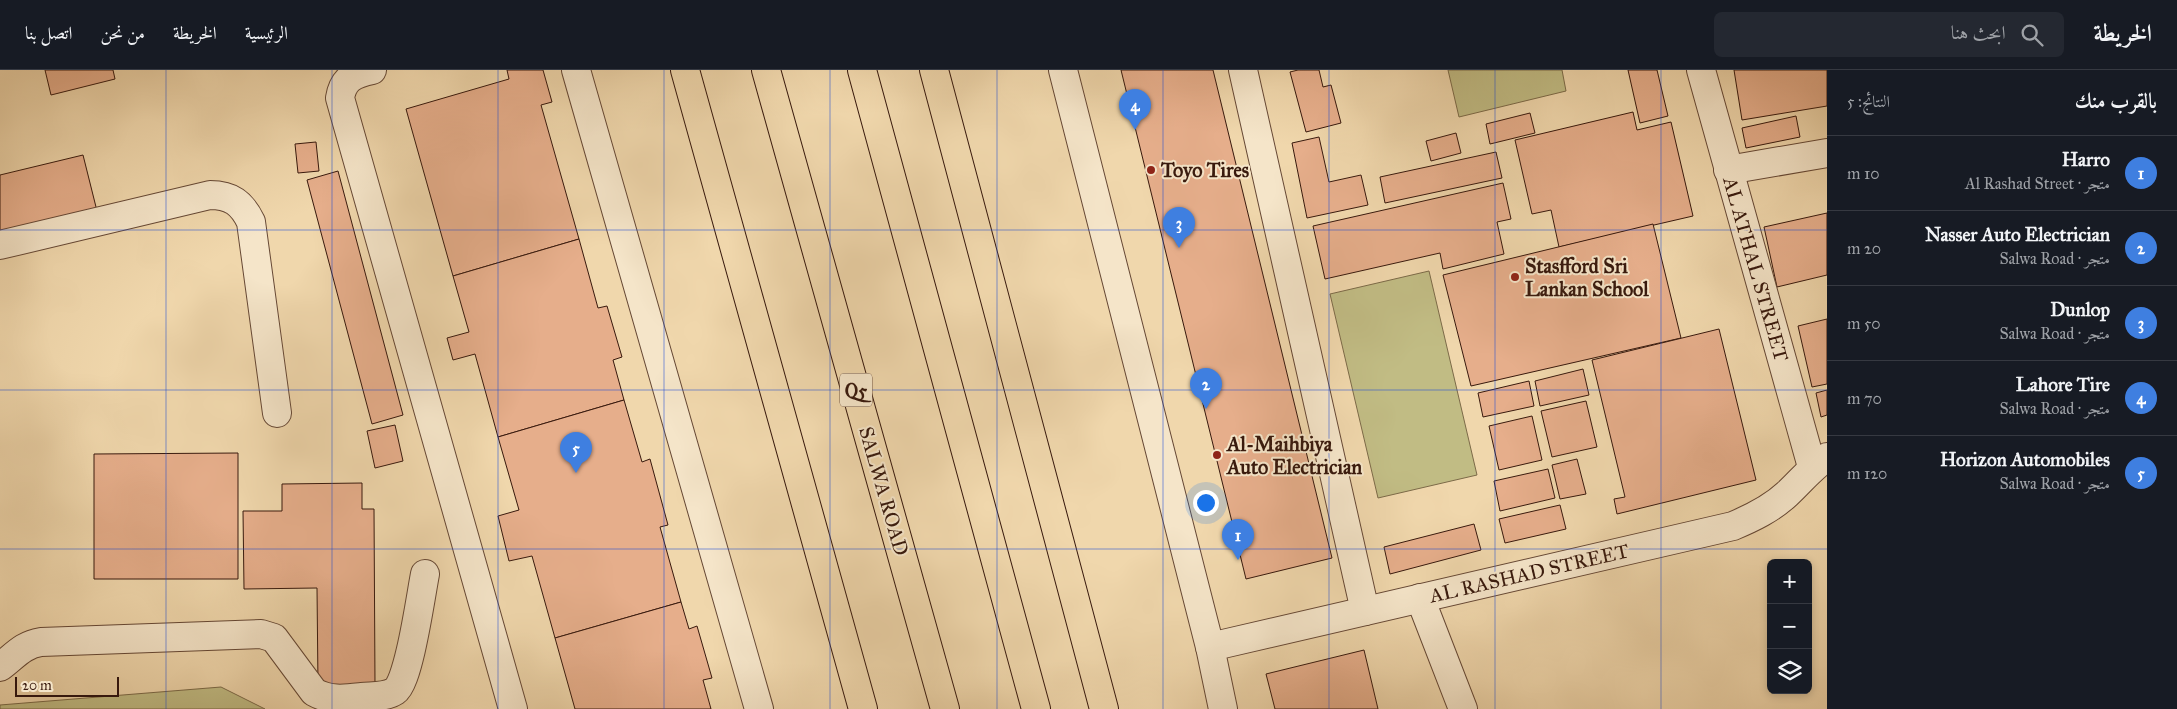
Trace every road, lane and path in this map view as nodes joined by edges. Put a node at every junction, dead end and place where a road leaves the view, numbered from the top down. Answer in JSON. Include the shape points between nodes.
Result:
{"nodes":[{"id":1,"x":372,"y":70,"type":"edge"},
{"id":2,"x":576,"y":70,"type":"edge"},
{"id":3,"x":685,"y":70,"type":"edge"},
{"id":4,"x":766,"y":70,"type":"edge"},
{"id":5,"x":862,"y":70,"type":"edge"},
{"id":6,"x":934,"y":70,"type":"edge"},
{"id":7,"x":1063,"y":70,"type":"edge"},
{"id":8,"x":1243,"y":70,"type":"edge"},
{"id":9,"x":1700,"y":70,"type":"edge"},
{"id":10,"x":1827,"y":153,"type":"edge"},
{"id":11,"x":1728,"y":170,"type":"junction"},
{"id":12,"x":0,"y":245,"type":"edge"},
{"id":13,"x":277,"y":413,"type":"dead end"},
{"id":14,"x":1819,"y":462,"type":"edge"},
{"id":15,"x":425,"y":574,"type":"dead end"},
{"id":16,"x":1420,"y":598,"type":"junction"},
{"id":17,"x":1365,"y":611,"type":"junction"},
{"id":18,"x":1210,"y":647,"type":"junction"},
{"id":19,"x":0,"y":667,"type":"edge"},
{"id":20,"x":513,"y":709,"type":"edge"},
{"id":21,"x":758,"y":709,"type":"edge"},
{"id":22,"x":863,"y":709,"type":"edge"},
{"id":23,"x":945,"y":709,"type":"edge"},
{"id":24,"x":1036,"y":709,"type":"edge"},
{"id":25,"x":1104,"y":709,"type":"edge"},
{"id":26,"x":1223,"y":709,"type":"edge"},
{"id":27,"x":1463,"y":709,"type":"edge"}],
"edges":[{"from":1,"to":20,"type":"street","via":[[350,78],[342,85],[340,98]]},
{"from":2,"to":21,"type":"street"},
{"from":3,"to":22,"type":"main road"},
{"from":4,"to":23,"type":"main road","name":"SALWA ROAD","number":"Q5"},
{"from":5,"to":24,"type":"main road"},
{"from":6,"to":25,"type":"main road"},
{"from":7,"to":18,"type":"street"},
{"from":8,"to":17,"type":"street"},
{"from":9,"to":11,"type":"street","name":"AL ATHAL STREET"},
{"from":10,"to":11,"type":"street"},
{"from":11,"to":14,"type":"street","name":"AL ATHAL STREET"},
{"from":12,"to":13,"type":"street","via":[[210,195],[236,200],[251,222]]},
{"from":14,"to":16,"type":"street","name":"AL RASHAD STREET","via":[[1786,495],[1759,515],[1733,526]]},
{"from":15,"to":19,"type":"street","via":[[406,670],[397,690],[388,695],[336,700],[324,697],[314,692],[274,638],[262,634],[41,642],[18,650]]},
{"from":16,"to":17,"type":"street","name":"AL RASHAD STREET"},
{"from":16,"to":27,"type":"street"},
{"from":17,"to":18,"type":"street","name":"AL RASHAD STREET"},
{"from":18,"to":26,"type":"street"}]}
